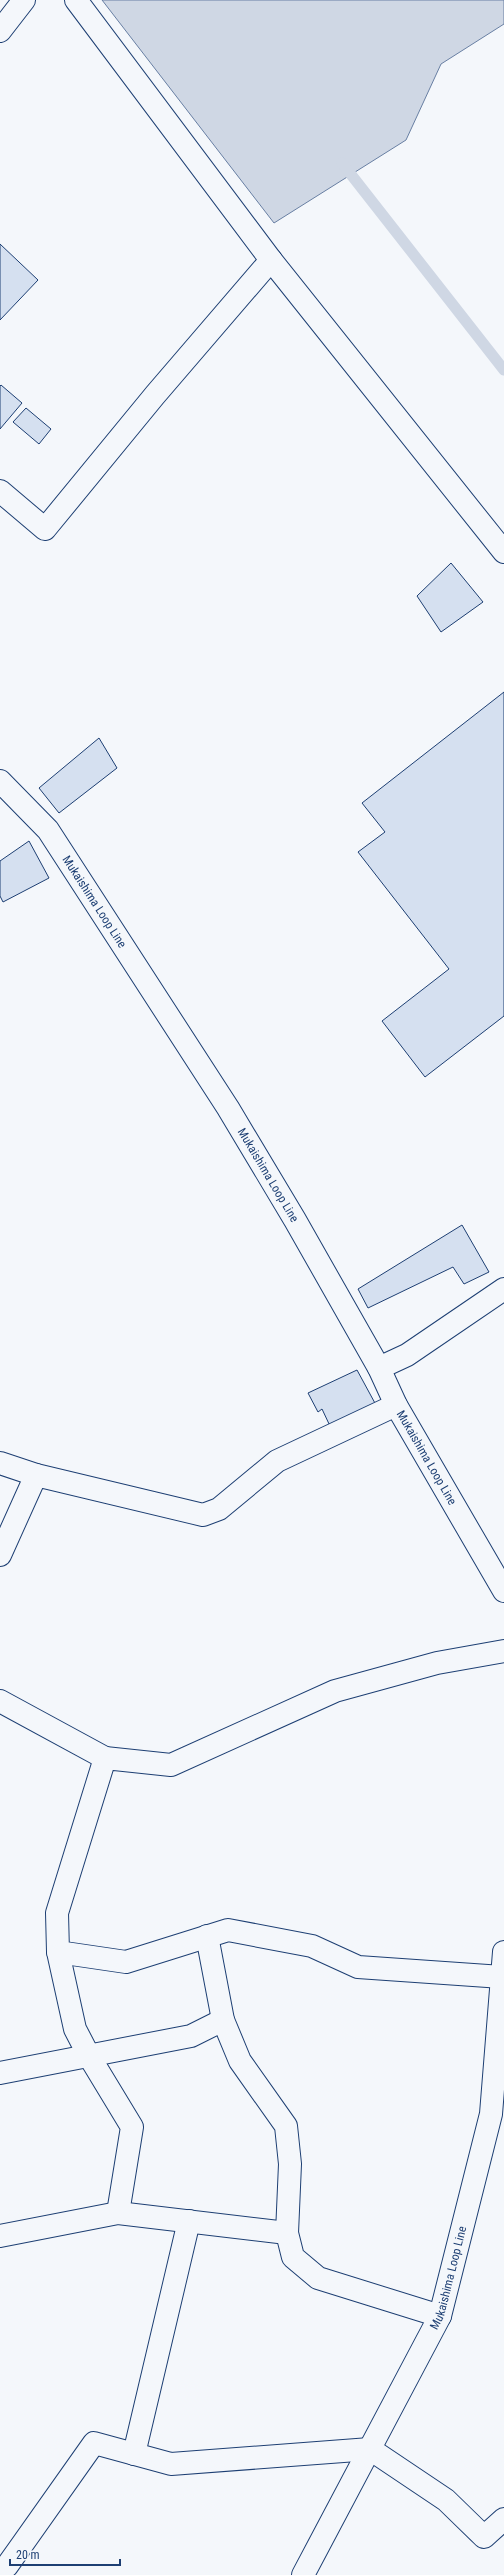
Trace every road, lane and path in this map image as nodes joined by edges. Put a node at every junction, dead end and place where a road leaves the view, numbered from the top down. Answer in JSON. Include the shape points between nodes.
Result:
{"nodes":[{"id":1,"x":24,"y":0,"type":"edge"},
{"id":2,"x":76,"y":0,"type":"edge"},
{"id":3,"x":0,"y":31,"type":"edge"},
{"id":4,"x":271,"y":260,"type":"junction"},
{"id":5,"x":0,"y":491,"type":"edge"},
{"id":6,"x":504,"y":552,"type":"edge"},
{"id":7,"x":0,"y":781,"type":"edge"},
{"id":8,"x":504,"y":1289,"type":"edge"},
{"id":9,"x":379,"y":1368,"type":"junction"},
{"id":10,"x":396,"y":1405,"type":"junction"},
{"id":11,"x":0,"y":1463,"type":"edge"},
{"id":12,"x":36,"y":1475,"type":"junction"},
{"id":13,"x":0,"y":1555,"type":"edge"},
{"id":14,"x":504,"y":1591,"type":"edge"},
{"id":15,"x":504,"y":1651,"type":"edge"},
{"id":16,"x":0,"y":1701,"type":"edge"},
{"id":17,"x":105,"y":1758,"type":"junction"},
{"id":18,"x":207,"y":1936,"type":"junction"},
{"id":19,"x":58,"y":1952,"type":"junction"},
{"id":20,"x":504,"y":1952,"type":"edge"},
{"id":21,"x":502,"y":1977,"type":"junction"},
{"id":22,"x":223,"y":2020,"type":"junction"},
{"id":23,"x":89,"y":2056,"type":"junction"},
{"id":24,"x":0,"y":2073,"type":"edge"},
{"id":25,"x":118,"y":2213,"type":"junction"},
{"id":26,"x":188,"y":2221,"type":"junction"},
{"id":27,"x":287,"y":2233,"type":"junction"},
{"id":28,"x":0,"y":2236,"type":"edge"},
{"id":29,"x":440,"y":2316,"type":"junction"},
{"id":30,"x":370,"y":2449,"type":"junction"},
{"id":31,"x":134,"y":2454,"type":"junction"},
{"id":32,"x":504,"y":2519,"type":"edge"},
{"id":33,"x":0,"y":2570,"type":"edge"},
{"id":34,"x":304,"y":2575,"type":"edge"}],
"edges":[{"from":1,"to":3,"type":"street"},
{"from":2,"to":4,"type":"street"},
{"from":4,"to":5,"type":"street","via":[[45,529]]},
{"from":4,"to":6,"type":"street"},
{"from":7,"to":9,"type":"street","name":"Mukaishima Loop Line","via":[[48,830],[224,1101]]},
{"from":8,"to":9,"type":"street","via":[[407,1355]]},
{"from":9,"to":10,"type":"street","name":"Mukaishima Loop Line"},
{"from":10,"to":12,"type":"street","via":[[277,1461],[219,1509],[203,1515]]},
{"from":10,"to":14,"type":"street","name":"Mukaishima Loop Line"},
{"from":11,"to":12,"type":"street"},
{"from":12,"to":13,"type":"street"},
{"from":15,"to":17,"type":"street","via":[[437,1663],[335,1691],[171,1765]]},
{"from":16,"to":17,"type":"street"},
{"from":17,"to":19,"type":"street","via":[[56,1913]]},
{"from":18,"to":19,"type":"street","via":[[126,1962]]},
{"from":18,"to":21,"type":"street","via":[[228,1930],[312,1946],[358,1967]]},
{"from":18,"to":22,"type":"street"},
{"from":19,"to":23,"type":"street","via":[[75,2029]]},
{"from":20,"to":21,"type":"street","name":"Mukaishima Loop Line"},
{"from":21,"to":29,"type":"street","name":"Mukaishima Loop Line","via":[[491,2114]]},
{"from":22,"to":23,"type":"street","via":[[191,2036]]},
{"from":22,"to":27,"type":"street","via":[[240,2061],[286,2126],[290,2164]]},
{"from":23,"to":24,"type":"street"},
{"from":23,"to":25,"type":"street","via":[[132,2127]]},
{"from":25,"to":26,"type":"street"},
{"from":25,"to":28,"type":"street"},
{"from":26,"to":27,"type":"street"},
{"from":26,"to":31,"type":"street"},
{"from":27,"to":29,"type":"street","via":[[293,2256],[318,2278]]},
{"from":29,"to":30,"type":"street","name":"Mukaishima Loop Line"},
{"from":30,"to":31,"type":"street","via":[[171,2464]]},
{"from":30,"to":32,"type":"street","via":[[446,2500],[484,2537]]},
{"from":30,"to":34,"type":"street","name":"Mukaishima Loop Line"},
{"from":31,"to":33,"type":"street","via":[[94,2443],[7,2566]]}]}
